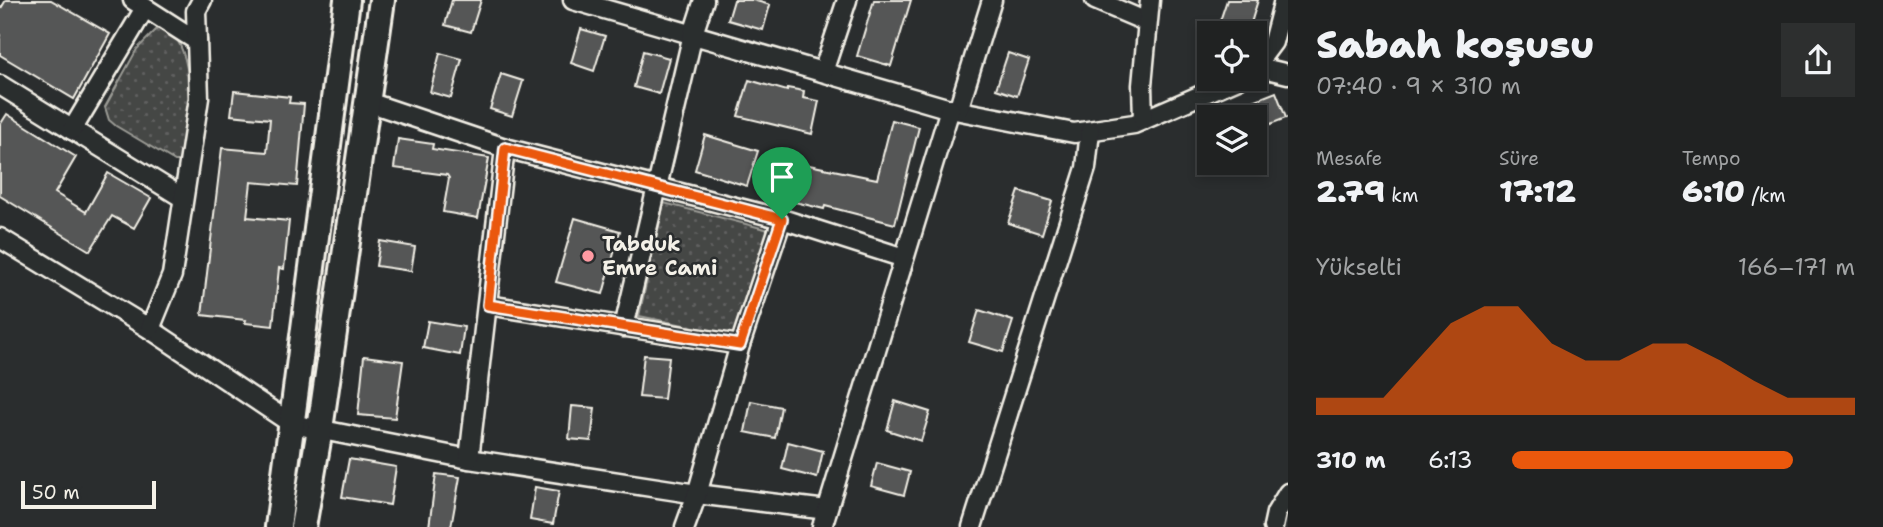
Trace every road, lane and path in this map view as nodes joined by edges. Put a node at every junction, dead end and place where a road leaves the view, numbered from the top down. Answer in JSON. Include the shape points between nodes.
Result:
{"nodes":[{"id":1,"x":202,"y":0,"type":"edge"},
{"id":2,"x":347,"y":0,"type":"edge"},
{"id":3,"x":382,"y":0,"type":"edge"},
{"id":4,"x":573,"y":0,"type":"edge"},
{"id":5,"x":704,"y":0,"type":"edge"},
{"id":6,"x":847,"y":0,"type":"edge"},
{"id":7,"x":992,"y":0,"type":"edge"},
{"id":8,"x":1096,"y":0,"type":"edge"},
{"id":9,"x":1150,"y":0,"type":"edge"},
{"id":10,"x":1284,"y":0,"type":"edge"},
{"id":11,"x":139,"y":4,"type":"edge"},
{"id":12,"x":1147,"y":22,"type":"junction"},
{"id":13,"x":693,"y":34,"type":"junction"},
{"id":14,"x":197,"y":41,"type":"junction"},
{"id":15,"x":823,"y":72,"type":"junction"},
{"id":16,"x":1288,"y":74,"type":"edge"},
{"id":17,"x":0,"y":85,"type":"edge"},
{"id":18,"x":1210,"y":91,"type":"edge"},
{"id":19,"x":368,"y":102,"type":"junction"},
{"id":20,"x":954,"y":109,"type":"junction"},
{"id":21,"x":1143,"y":120,"type":"junction"},
{"id":22,"x":72,"y":130,"type":"junction"},
{"id":23,"x":1090,"y":131,"type":"junction"},
{"id":24,"x":505,"y":148,"type":"junction"},
{"id":25,"x":656,"y":187,"type":"junction"},
{"id":26,"x":183,"y":198,"type":"junction"},
{"id":27,"x":782,"y":219,"type":"junction"},
{"id":28,"x":0,"y":238,"type":"edge"},
{"id":29,"x":904,"y":258,"type":"junction"},
{"id":30,"x":488,"y":305,"type":"junction"},
{"id":31,"x":624,"y":327,"type":"junction"},
{"id":32,"x":150,"y":329,"type":"junction"},
{"id":33,"x":740,"y":345,"type":"junction"},
{"id":34,"x":292,"y":424,"type":"junction"},
{"id":35,"x":320,"y":429,"type":"junction"},
{"id":36,"x":468,"y":459,"type":"junction"},
{"id":37,"x":1288,"y":493,"type":"edge"},
{"id":38,"x":697,"y":494,"type":"junction"},
{"id":39,"x":825,"y":519,"type":"edge"},
{"id":40,"x":278,"y":527,"type":"edge"},
{"id":41,"x":303,"y":527,"type":"edge"},
{"id":42,"x":685,"y":527,"type":"edge"},
{"id":43,"x":972,"y":527,"type":"edge"},
{"id":44,"x":1273,"y":527,"type":"edge"}],
"edges":[{"from":1,"to":14,"type":"street","via":[[196,11]]},
{"from":2,"to":34,"type":"street"},
{"from":3,"to":19,"type":"street"},
{"from":4,"to":13,"type":"street"},
{"from":5,"to":13,"type":"street"},
{"from":6,"to":15,"type":"street"},
{"from":7,"to":20,"type":"street"},
{"from":8,"to":12,"type":"street"},
{"from":9,"to":12,"type":"street"},
{"from":10,"to":16,"type":"street","via":[[1273,42],[1255,66]]},
{"from":11,"to":14,"type":"street"},
{"from":11,"to":22,"type":"street"},
{"from":12,"to":21,"type":"street"},
{"from":13,"to":15,"type":"street"},
{"from":13,"to":25,"type":"street"},
{"from":14,"to":26,"type":"street","via":[[199,98]]},
{"from":15,"to":20,"type":"street"},
{"from":17,"to":22,"type":"street"},
{"from":18,"to":21,"type":"street"},
{"from":19,"to":24,"type":"street"},
{"from":19,"to":35,"type":"street"},
{"from":20,"to":23,"type":"street","via":[[1074,133]]},
{"from":20,"to":29,"type":"street"},
{"from":21,"to":23,"type":"street"},
{"from":22,"to":26,"type":"street"},
{"from":23,"to":43,"type":"street","via":[[1086,168]]},
{"from":24,"to":25,"type":"street"},
{"from":24,"to":30,"type":"street"},
{"from":25,"to":27,"type":"street"},
{"from":25,"to":31,"type":"street"},
{"from":26,"to":32,"type":"street","via":[[172,275]]},
{"from":27,"to":29,"type":"street"},
{"from":27,"to":33,"type":"street"},
{"from":28,"to":32,"type":"street"},
{"from":29,"to":39,"type":"street"},
{"from":30,"to":31,"type":"street"},
{"from":30,"to":36,"type":"street"},
{"from":31,"to":33,"type":"street"},
{"from":32,"to":34,"type":"street"},
{"from":33,"to":38,"type":"street"},
{"from":34,"to":35,"type":"street"},
{"from":34,"to":40,"type":"street"},
{"from":35,"to":36,"type":"street"},
{"from":35,"to":41,"type":"street"},
{"from":36,"to":38,"type":"street"},
{"from":37,"to":44,"type":"street"},
{"from":38,"to":39,"type":"street"},
{"from":38,"to":42,"type":"street"}]}
